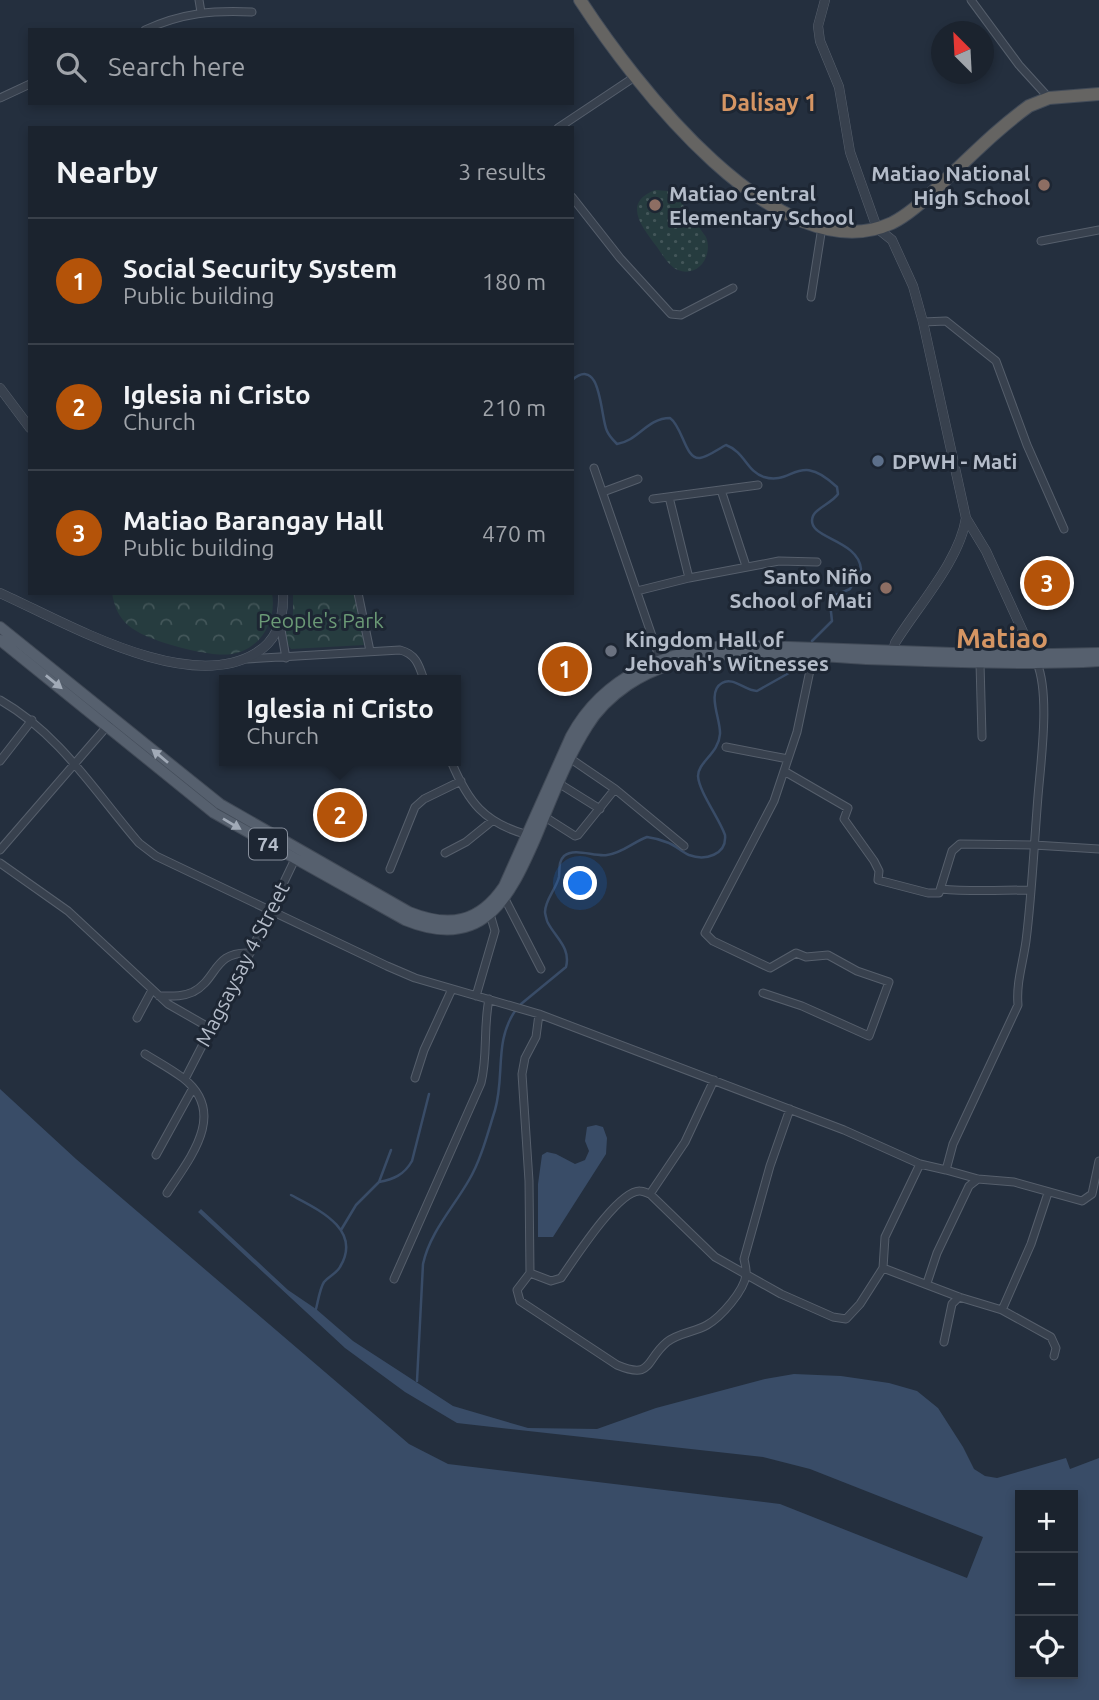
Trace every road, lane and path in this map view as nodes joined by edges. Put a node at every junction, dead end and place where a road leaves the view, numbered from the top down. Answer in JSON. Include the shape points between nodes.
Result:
{"nodes":[{"id":1,"x":199,"y":0,"type":"edge"},
{"id":2,"x":825,"y":0,"type":"edge"},
{"id":3,"x":971,"y":0,"type":"edge"},
{"id":4,"x":584,"y":2,"type":"edge"},
{"id":5,"x":201,"y":12,"type":"junction"},
{"id":6,"x":252,"y":12,"type":"dead end"},
{"id":7,"x":150,"y":28,"type":"edge"},
{"id":8,"x":636,"y":76,"type":"junction"},
{"id":9,"x":28,"y":85,"type":"edge"},
{"id":10,"x":1099,"y":93,"type":"edge"},
{"id":11,"x":0,"y":98,"type":"edge"},
{"id":12,"x":1049,"y":98,"type":"junction"},
{"id":13,"x":561,"y":126,"type":"edge"},
{"id":14,"x":574,"y":200,"type":"edge"},
{"id":15,"x":892,"y":223,"type":"junction"},
{"id":16,"x":822,"y":227,"type":"junction"},
{"id":17,"x":877,"y":228,"type":"junction"},
{"id":18,"x":1099,"y":230,"type":"edge"},
{"id":19,"x":892,"y":240,"type":"junction"},
{"id":20,"x":1041,"y":241,"type":"dead end"},
{"id":21,"x":733,"y":288,"type":"dead end"},
{"id":22,"x":811,"y":297,"type":"dead end"},
{"id":23,"x":923,"y":322,"type":"junction"},
{"id":24,"x":0,"y":388,"type":"edge"},
{"id":25,"x":28,"y":425,"type":"edge"},
{"id":26,"x":594,"y":468,"type":"dead end"},
{"id":27,"x":638,"y":479,"type":"dead end"},
{"id":28,"x":758,"y":485,"type":"dead end"},
{"id":29,"x":721,"y":490,"type":"junction"},
{"id":30,"x":603,"y":492,"type":"junction"},
{"id":31,"x":669,"y":497,"type":"junction"},
{"id":32,"x":653,"y":499,"type":"dead end"},
{"id":33,"x":966,"y":518,"type":"junction"},
{"id":34,"x":1064,"y":529,"type":"dead end"},
{"id":35,"x":817,"y":562,"type":"dead end"},
{"id":36,"x":747,"y":566,"type":"junction"},
{"id":37,"x":689,"y":578,"type":"junction"},
{"id":38,"x":637,"y":592,"type":"junction"},
{"id":39,"x":0,"y":593,"type":"edge"},
{"id":40,"x":284,"y":595,"type":"edge"},
{"id":41,"x":358,"y":595,"type":"edge"},
{"id":42,"x":280,"y":624,"type":"junction"},
{"id":43,"x":0,"y":627,"type":"edge"},
{"id":44,"x":0,"y":640,"type":"edge"},
{"id":45,"x":370,"y":651,"type":"junction"},
{"id":46,"x":1099,"y":653,"type":"edge"},
{"id":47,"x":892,"y":655,"type":"junction"},
{"id":48,"x":813,"y":656,"type":"junction"},
{"id":49,"x":286,"y":658,"type":"junction"},
{"id":50,"x":1036,"y":658,"type":"junction"},
{"id":51,"x":243,"y":659,"type":"junction"},
{"id":52,"x":1099,"y":661,"type":"edge"},
{"id":53,"x":980,"y":663,"type":"junction"},
{"id":54,"x":662,"y":664,"type":"junction"},
{"id":55,"x":422,"y":675,"type":"edge"},
{"id":56,"x":0,"y":700,"type":"edge"},
{"id":57,"x":596,"y":707,"type":"junction"},
{"id":58,"x":32,"y":720,"type":"junction"},
{"id":59,"x":111,"y":722,"type":"junction"},
{"id":60,"x":982,"y":737,"type":"dead end"},
{"id":61,"x":726,"y":747,"type":"dead end"},
{"id":62,"x":570,"y":759,"type":"junction"},
{"id":63,"x":788,"y":760,"type":"junction"},
{"id":64,"x":0,"y":761,"type":"edge"},
{"id":65,"x":75,"y":763,"type":"junction"},
{"id":66,"x":454,"y":766,"type":"edge"},
{"id":67,"x":784,"y":771,"type":"junction"},
{"id":68,"x":461,"y":781,"type":"junction"},
{"id":69,"x":556,"y":782,"type":"junction"},
{"id":70,"x":615,"y":789,"type":"junction"},
{"id":71,"x":600,"y":809,"type":"junction"},
{"id":72,"x":545,"y":817,"type":"junction"},
{"id":73,"x":492,"y":821,"type":"junction"},
{"id":74,"x":531,"y":836,"type":"junction"},
{"id":75,"x":1034,"y":845,"type":"junction"},
{"id":76,"x":684,"y":846,"type":"dead end"},
{"id":77,"x":1099,"y":849,"type":"edge"},
{"id":78,"x":0,"y":850,"type":"edge"},
{"id":79,"x":445,"y":853,"type":"dead end"},
{"id":80,"x":298,"y":854,"type":"junction"},
{"id":81,"x":0,"y":863,"type":"edge"},
{"id":82,"x":390,"y":869,"type":"dead end"},
{"id":83,"x":942,"y":889,"type":"junction"},
{"id":84,"x":1031,"y":890,"type":"junction"},
{"id":85,"x":505,"y":899,"type":"junction"},
{"id":86,"x":270,"y":911,"type":"junction"},
{"id":87,"x":490,"y":914,"type":"junction"},
{"id":88,"x":250,"y":953,"type":"junction"},
{"id":89,"x":541,"y":969,"type":"dead end"},
{"id":90,"x":452,"y":989,"type":"junction"},
{"id":91,"x":155,"y":993,"type":"junction"},
{"id":92,"x":763,"y":993,"type":"dead end"},
{"id":93,"x":476,"y":996,"type":"junction"},
{"id":94,"x":489,"y":999,"type":"junction"},
{"id":95,"x":539,"y":1014,"type":"junction"},
{"id":96,"x":137,"y":1018,"type":"dead end"},
{"id":97,"x":210,"y":1028,"type":"junction"},
{"id":98,"x":145,"y":1054,"type":"dead end"},
{"id":99,"x":415,"y":1078,"type":"dead end"},
{"id":100,"x":185,"y":1079,"type":"junction"},
{"id":101,"x":714,"y":1080,"type":"junction"},
{"id":102,"x":193,"y":1088,"type":"junction"},
{"id":103,"x":790,"y":1109,"type":"junction"},
{"id":104,"x":156,"y":1155,"type":"dead end"},
{"id":105,"x":1099,"y":1161,"type":"edge"},
{"id":106,"x":920,"y":1164,"type":"junction"},
{"id":107,"x":946,"y":1170,"type":"junction"},
{"id":108,"x":978,"y":1179,"type":"junction"},
{"id":109,"x":1048,"y":1192,"type":"junction"},
{"id":110,"x":167,"y":1193,"type":"dead end"},
{"id":111,"x":650,"y":1194,"type":"junction"},
{"id":112,"x":883,"y":1268,"type":"junction"},
{"id":113,"x":530,"y":1273,"type":"junction"},
{"id":114,"x":747,"y":1275,"type":"junction"},
{"id":115,"x":394,"y":1279,"type":"dead end"},
{"id":116,"x":927,"y":1283,"type":"junction"},
{"id":117,"x":959,"y":1297,"type":"junction"},
{"id":118,"x":1002,"y":1310,"type":"junction"},
{"id":119,"x":944,"y":1342,"type":"dead end"},
{"id":120,"x":1054,"y":1356,"type":"dead end"}],
"edges":[{"from":1,"to":5,"type":"street"},
{"from":2,"to":17,"type":"street","via":[[818,26],[820,41],[839,87],[850,152]]},
{"from":3,"to":12,"type":"street"},
{"from":4,"to":8,"type":"highway"},
{"from":5,"to":6,"type":"street"},
{"from":5,"to":7,"type":"street"},
{"from":8,"to":13,"type":"street"},
{"from":8,"to":16,"type":"highway","via":[[692,141],[737,182],[777,210]]},
{"from":9,"to":11,"type":"street"},
{"from":10,"to":12,"type":"highway"},
{"from":12,"to":15,"type":"highway","via":[[1016,115]]},
{"from":14,"to":21,"type":"street","via":[[671,314],[681,315]]},
{"from":15,"to":17,"type":"highway"},
{"from":15,"to":19,"type":"street"},
{"from":16,"to":17,"type":"highway"},
{"from":16,"to":22,"type":"street"},
{"from":17,"to":19,"type":"street"},
{"from":18,"to":20,"type":"street"},
{"from":19,"to":23,"type":"street"},
{"from":23,"to":33,"type":"street"},
{"from":23,"to":34,"type":"street","via":[[946,321],[996,361]]},
{"from":24,"to":25,"type":"street"},
{"from":26,"to":30,"type":"street"},
{"from":27,"to":30,"type":"street"},
{"from":28,"to":29,"type":"street"},
{"from":29,"to":31,"type":"street"},
{"from":29,"to":36,"type":"street"},
{"from":30,"to":38,"type":"street"},
{"from":31,"to":32,"type":"street"},
{"from":31,"to":37,"type":"street"},
{"from":33,"to":47,"type":"street","via":[[957,548]]},
{"from":33,"to":50,"type":"street"},
{"from":35,"to":36,"type":"street","via":[[790,560]]},
{"from":36,"to":37,"type":"street"},
{"from":37,"to":38,"type":"street"},
{"from":38,"to":54,"type":"street"},
{"from":39,"to":51,"type":"street","via":[[161,661],[203,666]]},
{"from":40,"to":42,"type":"street"},
{"from":41,"to":45,"type":"street"},
{"from":42,"to":49,"type":"street"},
{"from":42,"to":51,"type":"street","via":[[266,646]]},
{"from":43,"to":59,"type":"main road","number":"74"},
{"from":44,"to":59,"type":"main road","number":"74","one_way":true},
{"from":45,"to":49,"type":"street"},
{"from":45,"to":55,"type":"street","via":[[410,653]]},
{"from":46,"to":50,"type":"main road","number":"74"},
{"from":47,"to":48,"type":"main road","number":"74"},
{"from":47,"to":50,"type":"main road","number":"74"},
{"from":47,"to":53,"type":"main road","number":"74"},
{"from":47,"to":54,"type":"main road","number":"74","via":[[734,645],[689,651]]},
{"from":48,"to":54,"type":"main road","number":"74","via":[[724,655]]},
{"from":48,"to":63,"type":"street"},
{"from":49,"to":51,"type":"street"},
{"from":50,"to":52,"type":"main road","number":"74"},
{"from":50,"to":53,"type":"main road","number":"74"},
{"from":50,"to":75,"type":"street","via":[[1042,677],[1042,750]]},
{"from":53,"to":60,"type":"street"},
{"from":54,"to":57,"type":"main road","number":"74","via":[[619,681]]},
{"from":56,"to":58,"type":"street"},
{"from":57,"to":62,"type":"main road","number":"74"},
{"from":57,"to":69,"type":"main road","number":"74","via":[[576,726]]},
{"from":58,"to":64,"type":"street"},
{"from":58,"to":65,"type":"street"},
{"from":59,"to":65,"type":"street"},
{"from":59,"to":80,"type":"main road","number":"74","via":[[219,804]]},
{"from":61,"to":63,"type":"street"},
{"from":62,"to":69,"type":"main road","number":"74"},
{"from":62,"to":70,"type":"street"},
{"from":63,"to":67,"type":"street"},
{"from":65,"to":78,"type":"street"},
{"from":65,"to":86,"type":"street","via":[[147,850]]},
{"from":66,"to":68,"type":"street"},
{"from":67,"to":83,"type":"street","via":[[848,807],[844,819],[874,860],[878,880],[928,893]]},
{"from":67,"to":92,"type":"street","via":[[759,833],[705,933],[770,968],[796,953],[828,955],[889,982],[869,1037]]},
{"from":68,"to":73,"type":"street","via":[[473,803]]},
{"from":68,"to":82,"type":"street","via":[[415,807]]},
{"from":69,"to":71,"type":"street"},
{"from":69,"to":72,"type":"main road","number":"74"},
{"from":69,"to":74,"type":"main road","number":"74"},
{"from":70,"to":71,"type":"street"},
{"from":70,"to":76,"type":"street"},
{"from":71,"to":72,"type":"street","via":[[577,836]]},
{"from":72,"to":74,"type":"main road","number":"74"},
{"from":73,"to":74,"type":"street"},
{"from":73,"to":79,"type":"street"},
{"from":74,"to":80,"type":"main road","number":"74","via":[[493,901],[453,922],[428,920],[409,912]]},
{"from":74,"to":85,"type":"main road","number":"74"},
{"from":75,"to":77,"type":"street"},
{"from":75,"to":83,"type":"street","via":[[960,844],[952,851]]},
{"from":75,"to":84,"type":"street"},
{"from":80,"to":86,"type":"street","name":"Magsaysay 4 Street"},
{"from":80,"to":87,"type":"main road","number":"74","via":[[405,920],[426,928],[454,930]]},
{"from":81,"to":91,"type":"street","via":[[68,911]]},
{"from":83,"to":84,"type":"street"},
{"from":84,"to":107,"type":"street","via":[[1018,1005],[953,1144]]},
{"from":85,"to":87,"type":"main road","number":"74"},
{"from":85,"to":89,"type":"street"},
{"from":86,"to":88,"type":"street","name":"Magsaysay 4 Street"},
{"from":86,"to":90,"type":"street","via":[[387,966]]},
{"from":87,"to":93,"type":"street","via":[[495,931]]},
{"from":88,"to":91,"type":"street","via":[[222,960],[194,991],[178,996]]},
{"from":88,"to":97,"type":"street","name":"Magsaysay 4 Street"},
{"from":90,"to":93,"type":"street"},
{"from":90,"to":99,"type":"street"},
{"from":91,"to":96,"type":"street"},
{"from":91,"to":97,"type":"street"},
{"from":93,"to":94,"type":"street"},
{"from":94,"to":95,"type":"street"},
{"from":94,"to":115,"type":"street","via":[[481,1083]]},
{"from":95,"to":101,"type":"street"},
{"from":95,"to":113,"type":"street","via":[[522,1074]]},
{"from":97,"to":100,"type":"street","name":"Magsaysay 4 Street"},
{"from":98,"to":100,"type":"street"},
{"from":100,"to":102,"type":"street"},
{"from":101,"to":103,"type":"street"},
{"from":101,"to":111,"type":"street","via":[[685,1142]]},
{"from":102,"to":104,"type":"street"},
{"from":102,"to":110,"type":"street","via":[[205,1113],[202,1132]]},
{"from":103,"to":106,"type":"street"},
{"from":103,"to":114,"type":"street","via":[[744,1259]]},
{"from":105,"to":109,"type":"street","via":[[1088,1199],[1077,1201]]},
{"from":106,"to":107,"type":"street"},
{"from":106,"to":112,"type":"street","via":[[885,1237]]},
{"from":107,"to":108,"type":"street"},
{"from":108,"to":109,"type":"street","via":[[1014,1182]]},
{"from":108,"to":116,"type":"street","via":[[969,1186]]},
{"from":109,"to":118,"type":"street"},
{"from":111,"to":113,"type":"street","via":[[630,1194],[614,1206],[561,1278],[551,1281]]},
{"from":111,"to":114,"type":"street","via":[[699,1244]]},
{"from":112,"to":114,"type":"street","via":[[851,1316],[841,1320]]},
{"from":112,"to":116,"type":"street"},
{"from":113,"to":114,"type":"street","via":[[517,1290],[520,1301],[617,1365],[639,1371],[667,1342],[707,1325],[738,1296]]},
{"from":116,"to":117,"type":"street"},
{"from":117,"to":118,"type":"street"},
{"from":117,"to":119,"type":"street","via":[[952,1304]]},
{"from":118,"to":120,"type":"street","via":[[1051,1337]]}]}
